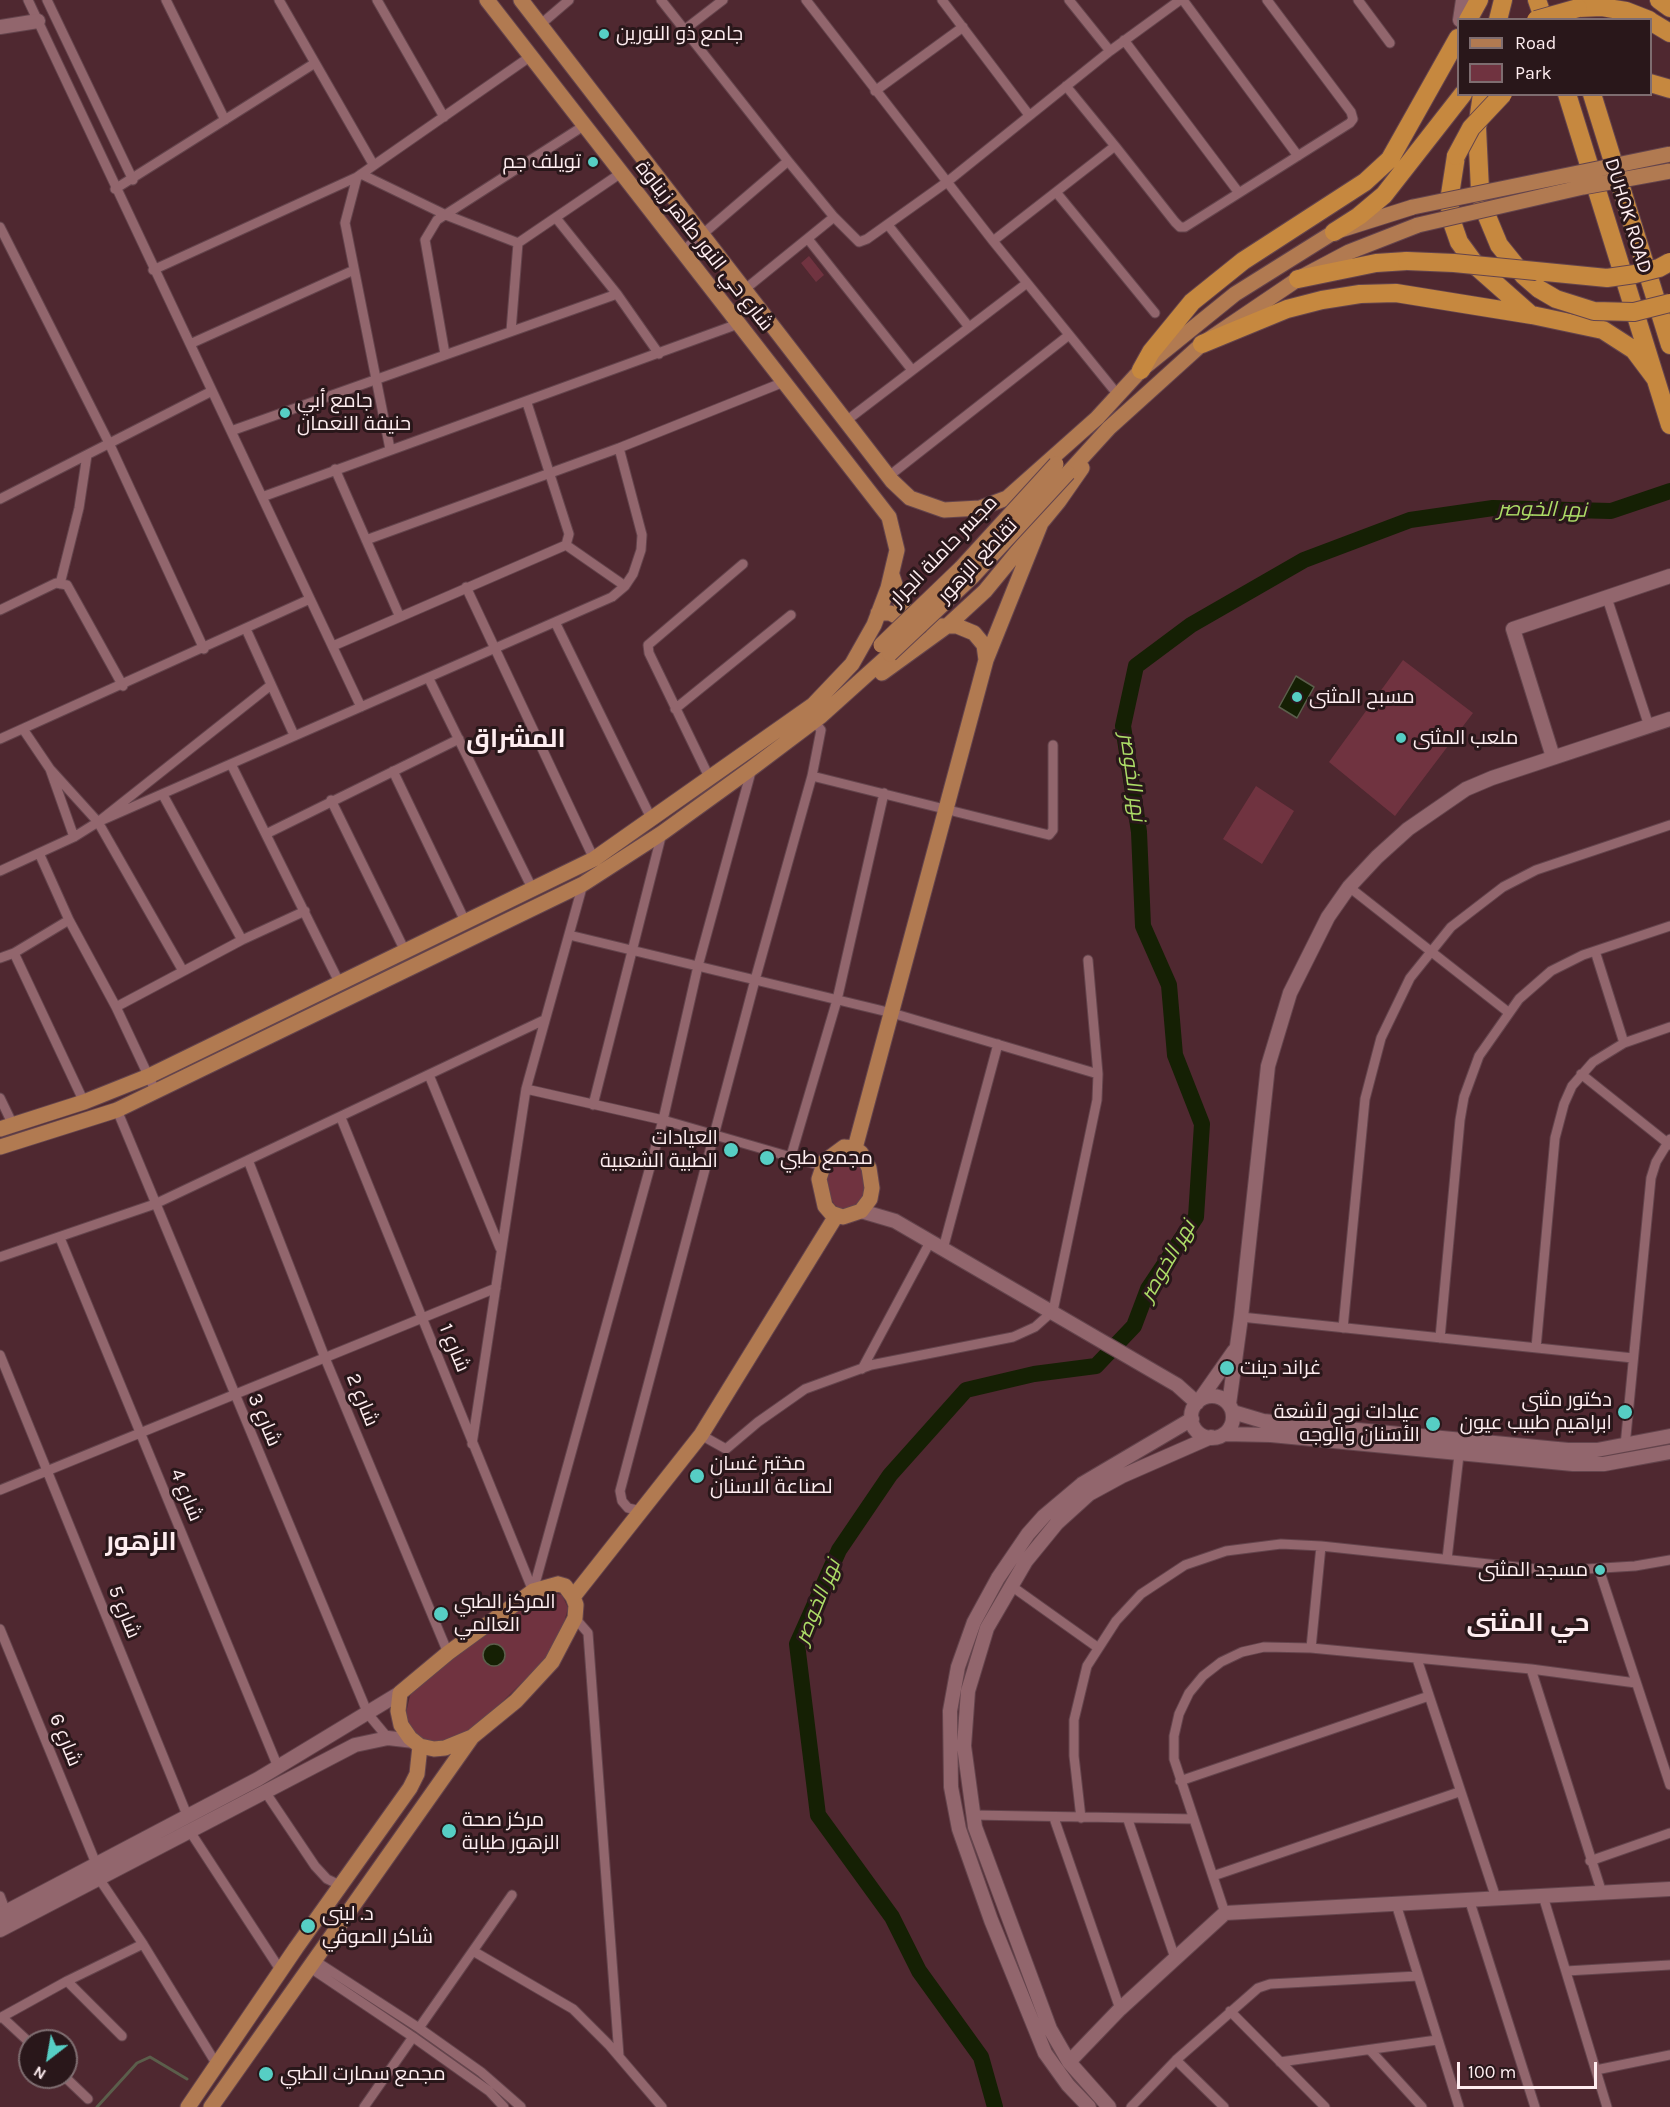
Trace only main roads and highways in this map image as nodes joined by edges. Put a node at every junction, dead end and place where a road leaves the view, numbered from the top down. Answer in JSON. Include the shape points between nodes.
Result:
{"nodes":[{"id":1,"x":487,"y":0,"type":"edge"},
{"id":2,"x":521,"y":0,"type":"edge"},
{"id":3,"x":1479,"y":0,"type":"edge"},
{"id":4,"x":1503,"y":0,"type":"edge"},
{"id":5,"x":1538,"y":0,"type":"edge"},
{"id":6,"x":1659,"y":0,"type":"edge"},
{"id":7,"x":1670,"y":8,"type":"edge"},
{"id":8,"x":1570,"y":9,"type":"edge"},
{"id":9,"x":1469,"y":18,"type":"edge"},
{"id":10,"x":1498,"y":18,"type":"edge"},
{"id":11,"x":1542,"y":18,"type":"edge"},
{"id":12,"x":1543,"y":18,"type":"edge"},
{"id":13,"x":1644,"y":18,"type":"edge"},
{"id":14,"x":1652,"y":21,"type":"edge"},
{"id":15,"x":1670,"y":33,"type":"edge"},
{"id":16,"x":1457,"y":36,"type":"edge"},
{"id":17,"x":1652,"y":84,"type":"edge"},
{"id":18,"x":1670,"y":89,"type":"edge"},
{"id":19,"x":1461,"y":96,"type":"edge"},
{"id":20,"x":1482,"y":96,"type":"edge"},
{"id":21,"x":1501,"y":96,"type":"edge"},
{"id":22,"x":1568,"y":96,"type":"edge"},
{"id":23,"x":1593,"y":96,"type":"edge"},
{"id":24,"x":1670,"y":154,"type":"edge"},
{"id":25,"x":1670,"y":171,"type":"edge"},
{"id":26,"x":1334,"y":232,"type":"junction"},
{"id":27,"x":1670,"y":256,"type":"edge"},
{"id":28,"x":1670,"y":262,"type":"edge"},
{"id":29,"x":1298,"y":279,"type":"junction"},
{"id":30,"x":1662,"y":299,"type":"edge"},
{"id":31,"x":1532,"y":315,"type":"junction"},
{"id":32,"x":1202,"y":344,"type":"junction"},
{"id":33,"x":1670,"y":345,"type":"edge"},
{"id":34,"x":1141,"y":370,"type":"junction"},
{"id":35,"x":1655,"y":378,"type":"junction"},
{"id":36,"x":1669,"y":422,"type":"edge"},
{"id":37,"x":1103,"y":423,"type":"junction"},
{"id":38,"x":1029,"y":479,"type":"junction"},
{"id":39,"x":1007,"y":498,"type":"junction"},
{"id":40,"x":1059,"y":501,"type":"junction"},
{"id":41,"x":1041,"y":523,"type":"junction"},
{"id":42,"x":892,"y":574,"type":"junction"},
{"id":43,"x":878,"y":614,"type":"junction"},
{"id":44,"x":946,"y":626,"type":"junction"},
{"id":45,"x":914,"y":649,"type":"junction"},
{"id":46,"x":986,"y":660,"type":"junction"},
{"id":47,"x":816,"y":714,"type":"junction"},
{"id":48,"x":152,"y":1083,"type":"junction"},
{"id":49,"x":6,"y":1127,"type":"edge"},
{"id":50,"x":0,"y":1147,"type":"edge"},
{"id":51,"x":855,"y":1148,"type":"junction"},
{"id":52,"x":836,"y":1216,"type":"junction"},
{"id":53,"x":573,"y":1597,"type":"junction"},
{"id":54,"x":472,"y":1737,"type":"junction"},
{"id":55,"x":417,"y":1744,"type":"junction"},
{"id":56,"x":188,"y":2107,"type":"edge"},
{"id":57,"x":211,"y":2107,"type":"edge"}],
"edges":[{"from":1,"to":42,"type":"main road","name":"شارع حي النور طاهر زيناوة","via":[[889,517],[897,550]]},
{"from":2,"to":39,"type":"main road","name":"شارع حي النور طاهر زيناوة","via":[[846,421],[910,498],[944,510],[980,508]]},
{"from":3,"to":9,"type":"highway"},
{"from":4,"to":10,"type":"highway"},
{"from":5,"to":12,"type":"highway"},
{"from":6,"to":7,"type":"highway"},
{"from":8,"to":11,"type":"highway","bridge":true},
{"from":8,"to":13,"type":"highway","via":[[1618,9]]},
{"from":14,"to":15,"type":"highway"},
{"from":16,"to":34,"type":"highway","via":[[1390,159],[1365,182],[1243,261],[1192,302]]},
{"from":17,"to":18,"type":"highway"},
{"from":19,"to":26,"type":"highway","via":[[1384,195]]},
{"from":20,"to":30,"type":"highway","bridge":true,"via":[[1477,128],[1484,209],[1499,245],[1524,276],[1539,289],[1575,306],[1604,312],[1634,312]]},
{"from":21,"to":31,"type":"highway","bridge":true,"via":[[1471,128],[1456,156],[1449,201],[1459,242],[1478,268]]},
{"from":22,"to":35,"type":"highway","name":"DUHOK ROAD"},
{"from":23,"to":30,"type":"highway","name":"DUHOK ROAD"},
{"from":24,"to":26,"type":"main road","bridge":true,"via":[[1413,207]]},
{"from":25,"to":29,"type":"main road","bridge":true,"via":[[1418,225],[1349,252]]},
{"from":26,"to":34,"type":"main road","via":[[1235,294]]},
{"from":27,"to":30,"type":"highway"},
{"from":28,"to":29,"type":"highway","bridge":true,"via":[[1651,270],[1607,278],[1454,263],[1376,262]]},
{"from":29,"to":32,"type":"main road"},
{"from":30,"to":33,"type":"highway","name":"DUHOK ROAD"},
{"from":31,"to":32,"type":"highway","via":[[1412,295],[1360,294],[1287,309]]},
{"from":31,"to":35,"type":"highway","via":[[1603,330],[1634,350]]},
{"from":32,"to":37,"type":"main road"},
{"from":34,"to":37,"type":"main road","via":[[1118,395]]},
{"from":35,"to":36,"type":"highway","name":"DUHOK ROAD"},
{"from":37,"to":38,"type":"main road"},
{"from":37,"to":40,"type":"main road","name":"تقاطع الزهور"},
{"from":37,"to":47,"type":"main road","name":"مجسر حاملة الجرار","bridge":true,"via":[[886,650]]},
{"from":38,"to":39,"type":"main road"},
{"from":38,"to":40,"type":"main road","via":[[1037,496]]},
{"from":39,"to":41,"type":"main road","via":[[1031,498],[1039,507]]},
{"from":40,"to":41,"type":"main road","name":"تقاطع الزهور"},
{"from":41,"to":44,"type":"main road","name":"تقاطع الزهور","via":[[1001,574]]},
{"from":41,"to":46,"type":"main road"},
{"from":42,"to":43,"type":"main road"},
{"from":42,"to":44,"type":"main road","via":[[908,614],[924,624]]},
{"from":43,"to":45,"type":"main road","via":[[890,613],[907,624],[915,637]]},
{"from":43,"to":47,"type":"main road","via":[[870,635]]},
{"from":44,"to":45,"type":"main road","name":"تقاطع الزهور"},
{"from":44,"to":46,"type":"main road","via":[[974,633],[984,645]]},
{"from":45,"to":47,"type":"main road","name":"تقاطع الزهور"},
{"from":46,"to":51,"type":"main road"},
{"from":47,"to":48,"type":"main road","via":[[710,779],[594,860],[339,982]]},
{"from":47,"to":48,"type":"main road","via":[[752,768],[583,884]]},
{"from":48,"to":49,"type":"main road"},
{"from":48,"to":50,"type":"main road","via":[[117,1110]]},
{"from":51,"to":52,"type":"main road","via":[[839,1149],[822,1166],[822,1202]]},
{"from":51,"to":52,"type":"main road","via":[[867,1162],[870,1199],[861,1211],[847,1217]]},
{"from":52,"to":53,"type":"main road","via":[[701,1435]]},
{"from":53,"to":54,"type":"main road","via":[[575,1618],[552,1662],[516,1701]]},
{"from":53,"to":55,"type":"main road","via":[[565,1586],[558,1584],[533,1591],[400,1693],[401,1725]]},
{"from":54,"to":55,"type":"main road","via":[[446,1748]]},
{"from":54,"to":57,"type":"main road"},
{"from":55,"to":56,"type":"main road","via":[[417,1774],[410,1788]]}]}
